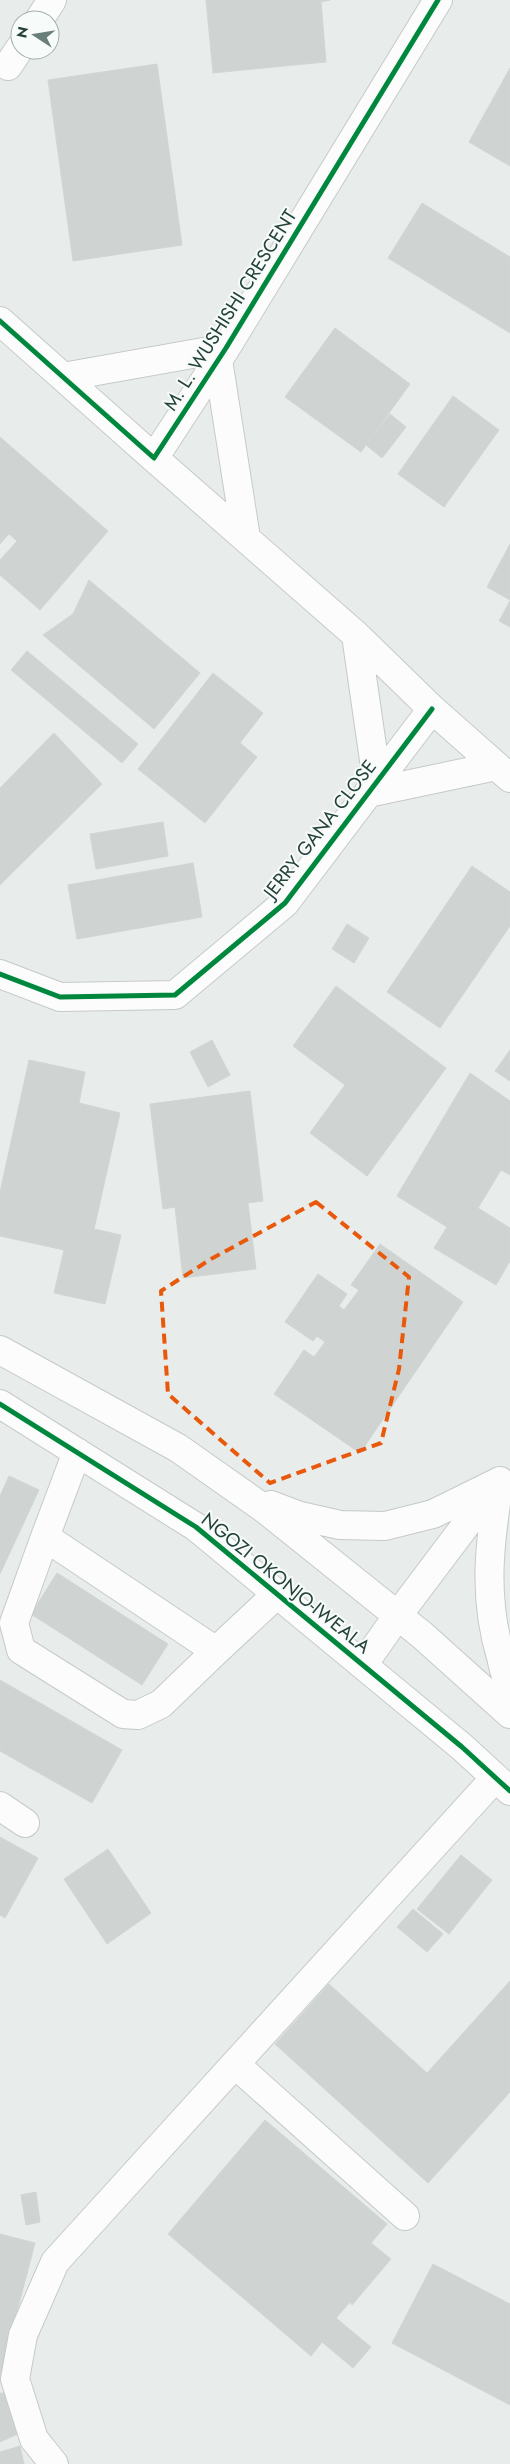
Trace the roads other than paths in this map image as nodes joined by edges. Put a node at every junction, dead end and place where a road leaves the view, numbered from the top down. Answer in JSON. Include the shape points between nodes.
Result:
{"nodes":[{"id":1,"x":438,"y":0,"type":"edge"},
{"id":2,"x":0,"y":321,"type":"edge"},
{"id":3,"x":222,"y":354,"type":"junction"},
{"id":4,"x":63,"y":377,"type":"junction"},
{"id":5,"x":154,"y":458,"type":"junction"},
{"id":6,"x":246,"y":538,"type":"junction"},
{"id":7,"x":356,"y":635,"type":"junction"},
{"id":8,"x":432,"y":709,"type":"junction"},
{"id":9,"x":503,"y":772,"type":"edge"},
{"id":10,"x":373,"y":787,"type":"junction"},
{"id":11,"x":0,"y":974,"type":"edge"},
{"id":12,"x":0,"y":1350,"type":"edge"},
{"id":13,"x":0,"y":1404,"type":"edge"},
{"id":14,"x":77,"y":1452,"type":"junction"},
{"id":15,"x":505,"y":1473,"type":"edge"},
{"id":16,"x":244,"y":1494,"type":"junction"},
{"id":17,"x":45,"y":1536,"type":"junction"},
{"id":18,"x":277,"y":1594,"type":"junction"},
{"id":19,"x":398,"y":1615,"type":"junction"},
{"id":20,"x":216,"y":1651,"type":"junction"},
{"id":21,"x":363,"y":1665,"type":"junction"},
{"id":22,"x":510,"y":1687,"type":"edge"},
{"id":23,"x":510,"y":1714,"type":"edge"},
{"id":24,"x":503,"y":1785,"type":"edge"},
{"id":25,"x":0,"y":1806,"type":"edge"},
{"id":26,"x":25,"y":1822,"type":"dead end"},
{"id":27,"x":236,"y":2065,"type":"junction"},
{"id":28,"x":405,"y":2216,"type":"dead end"},
{"id":29,"x":54,"y":2464,"type":"edge"}],
"edges":[{"from":1,"to":3,"type":"street","name":"M. L. WUSHISHI CRESCENT"},
{"from":2,"to":4,"type":"street"},
{"from":3,"to":4,"type":"street"},
{"from":3,"to":5,"type":"street","name":"M. L. WUSHISHI CRESCENT"},
{"from":3,"to":6,"type":"street"},
{"from":4,"to":5,"type":"street"},
{"from":5,"to":6,"type":"street"},
{"from":6,"to":7,"type":"street"},
{"from":7,"to":8,"type":"street"},
{"from":7,"to":10,"type":"street"},
{"from":8,"to":9,"type":"street"},
{"from":8,"to":10,"type":"street","name":"JERRY GANA CLOSE"},
{"from":9,"to":10,"type":"street"},
{"from":10,"to":11,"type":"street","name":"JERRY GANA CLOSE","via":[[285,902],[174,995],[60,997]]},
{"from":12,"to":16,"type":"street","via":[[178,1448]]},
{"from":13,"to":14,"type":"street","name":"NGOZI OKONJO-IWEALA"},
{"from":14,"to":17,"type":"street"},
{"from":14,"to":18,"type":"street","name":"NGOZI OKONJO-IWEALA","via":[[196,1527]]},
{"from":15,"to":16,"type":"street","via":[[434,1514],[385,1526],[340,1526],[300,1516]]},
{"from":15,"to":19,"type":"street"},
{"from":15,"to":22,"type":"street","via":[[491,1533],[488,1586],[493,1631]]},
{"from":16,"to":19,"type":"street"},
{"from":17,"to":20,"type":"street"},
{"from":17,"to":20,"type":"street","via":[[14,1624],[21,1650],[123,1714],[138,1715],[161,1704]]},
{"from":18,"to":20,"type":"street"},
{"from":18,"to":21,"type":"street","name":"NGOZI OKONJO-IWEALA"},
{"from":19,"to":21,"type":"street"},
{"from":19,"to":23,"type":"street"},
{"from":21,"to":24,"type":"street","name":"NGOZI OKONJO-IWEALA"},
{"from":24,"to":27,"type":"street"},
{"from":25,"to":26,"type":"street"},
{"from":27,"to":28,"type":"street"},
{"from":27,"to":29,"type":"street","via":[[54,2262],[23,2335],[15,2379],[34,2439]]}]}
